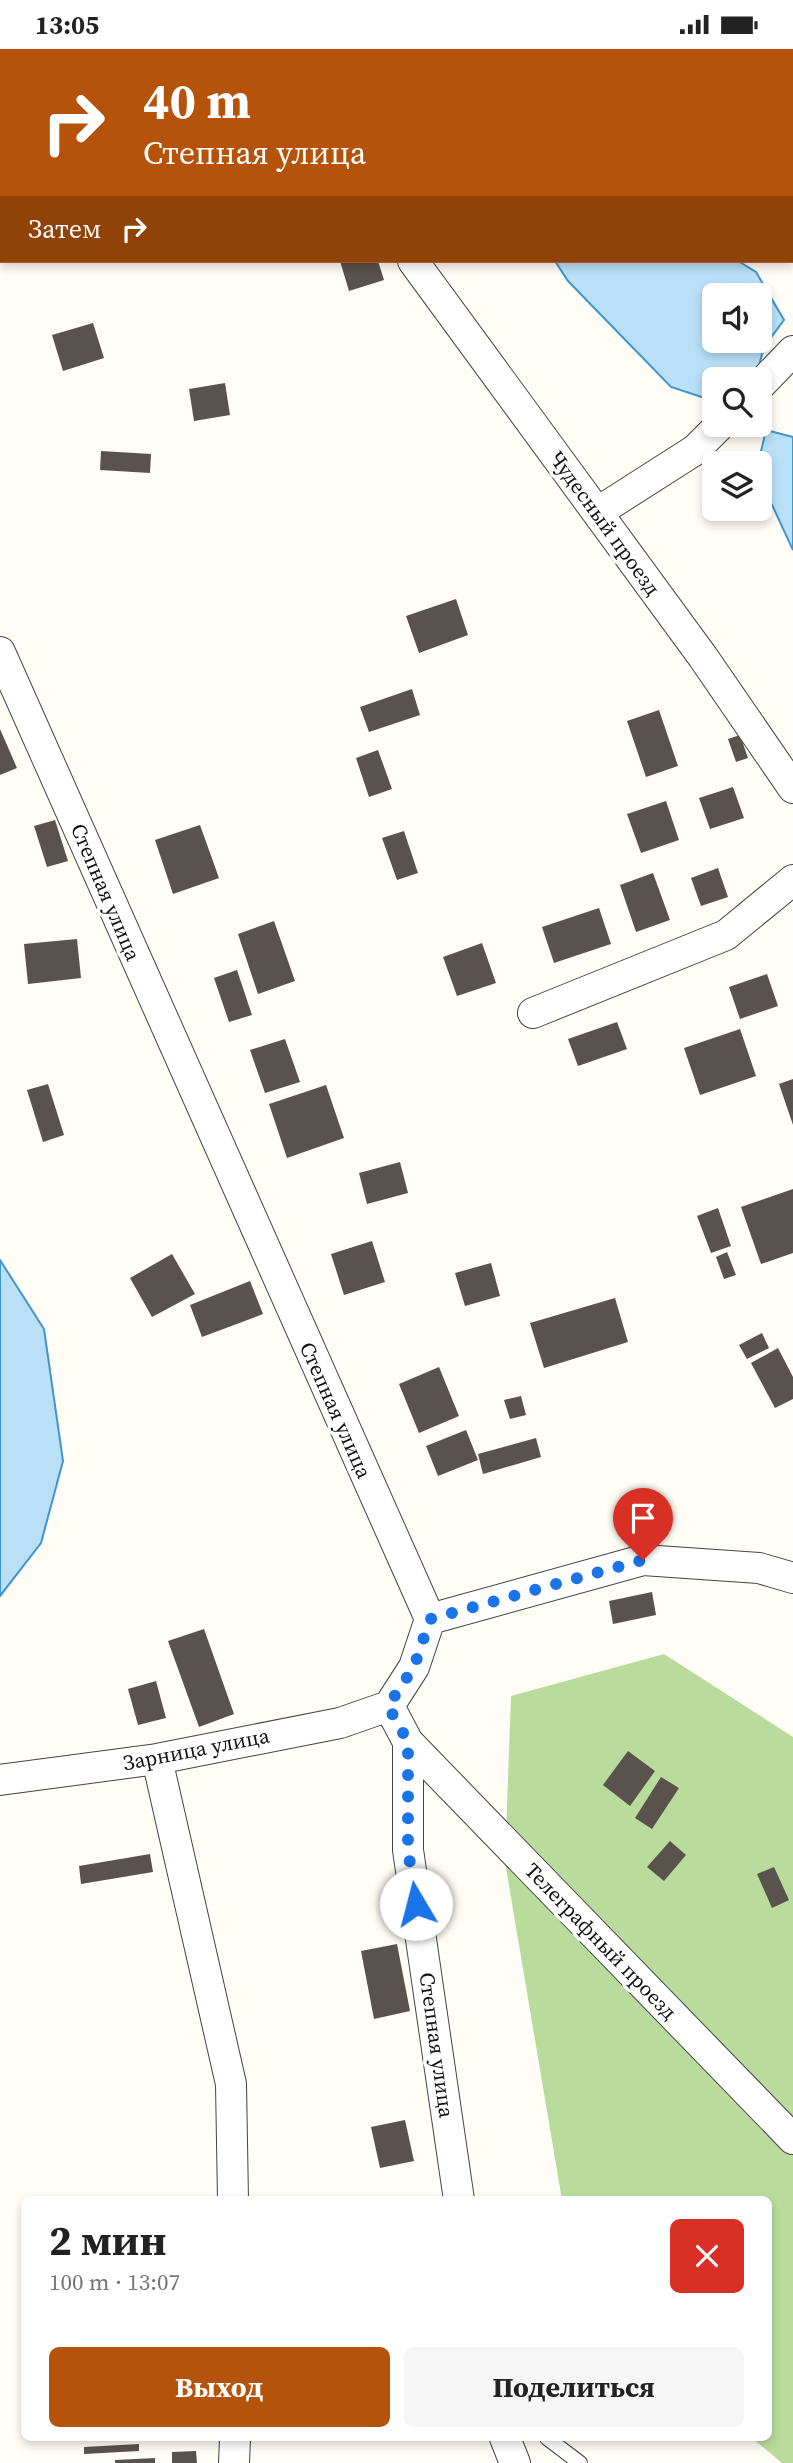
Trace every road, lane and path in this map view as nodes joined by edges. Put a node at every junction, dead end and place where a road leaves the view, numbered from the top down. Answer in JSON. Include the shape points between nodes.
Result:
{"nodes":[{"id":1,"x":414,"y":263,"type":"edge"},
{"id":2,"x":793,"y":351,"type":"edge"},
{"id":3,"x":772,"y":373,"type":"edge"},
{"id":4,"x":708,"y":437,"type":"edge"},
{"id":5,"x":598,"y":512,"type":"junction"},
{"id":6,"x":0,"y":652,"type":"edge"},
{"id":7,"x":793,"y":788,"type":"edge"},
{"id":8,"x":793,"y":880,"type":"edge"},
{"id":9,"x":533,"y":1013,"type":"dead end"},
{"id":10,"x":793,"y":1578,"type":"edge"},
{"id":11,"x":430,"y":1619,"type":"junction"},
{"id":12,"x":388,"y":1706,"type":"junction"},
{"id":13,"x":408,"y":1742,"type":"junction"},
{"id":14,"x":157,"y":1759,"type":"junction"},
{"id":15,"x":0,"y":1780,"type":"edge"},
{"id":16,"x":793,"y":2139,"type":"edge"},
{"id":17,"x":233,"y":2196,"type":"edge"},
{"id":18,"x":458,"y":2196,"type":"edge"},
{"id":19,"x":235,"y":2441,"type":"edge"},
{"id":20,"x":506,"y":2441,"type":"edge"},
{"id":21,"x":551,"y":2441,"type":"edge"},
{"id":22,"x":234,"y":2463,"type":"edge"},
{"id":23,"x":514,"y":2463,"type":"edge"},
{"id":24,"x":580,"y":2463,"type":"edge"}],
"edges":[{"from":1,"to":5,"type":"street","name":"Чудесный проезд"},
{"from":2,"to":3,"type":"street"},
{"from":4,"to":5,"type":"street"},
{"from":5,"to":7,"type":"street","name":"Чудесный проезд"},
{"from":6,"to":11,"type":"street","name":"Степная улица"},
{"from":8,"to":9,"type":"street","via":[[726,935]]},
{"from":10,"to":11,"type":"street","via":[[758,1568],[643,1560]]},
{"from":11,"to":12,"type":"street","via":[[414,1667]]},
{"from":12,"to":13,"type":"street","name":"Степная улица"},
{"from":12,"to":14,"type":"street","name":"Зарница улица","via":[[340,1723]]},
{"from":13,"to":16,"type":"street","name":"Телеграфный проезд"},
{"from":13,"to":18,"type":"street","name":"Степная улица","via":[[408,1850]]},
{"from":14,"to":15,"type":"street","name":"Зарница улица"},
{"from":14,"to":17,"type":"street","via":[[232,2084]]},
{"from":19,"to":22,"type":"street"},
{"from":20,"to":23,"type":"street"},
{"from":21,"to":24,"type":"lane"}]}
